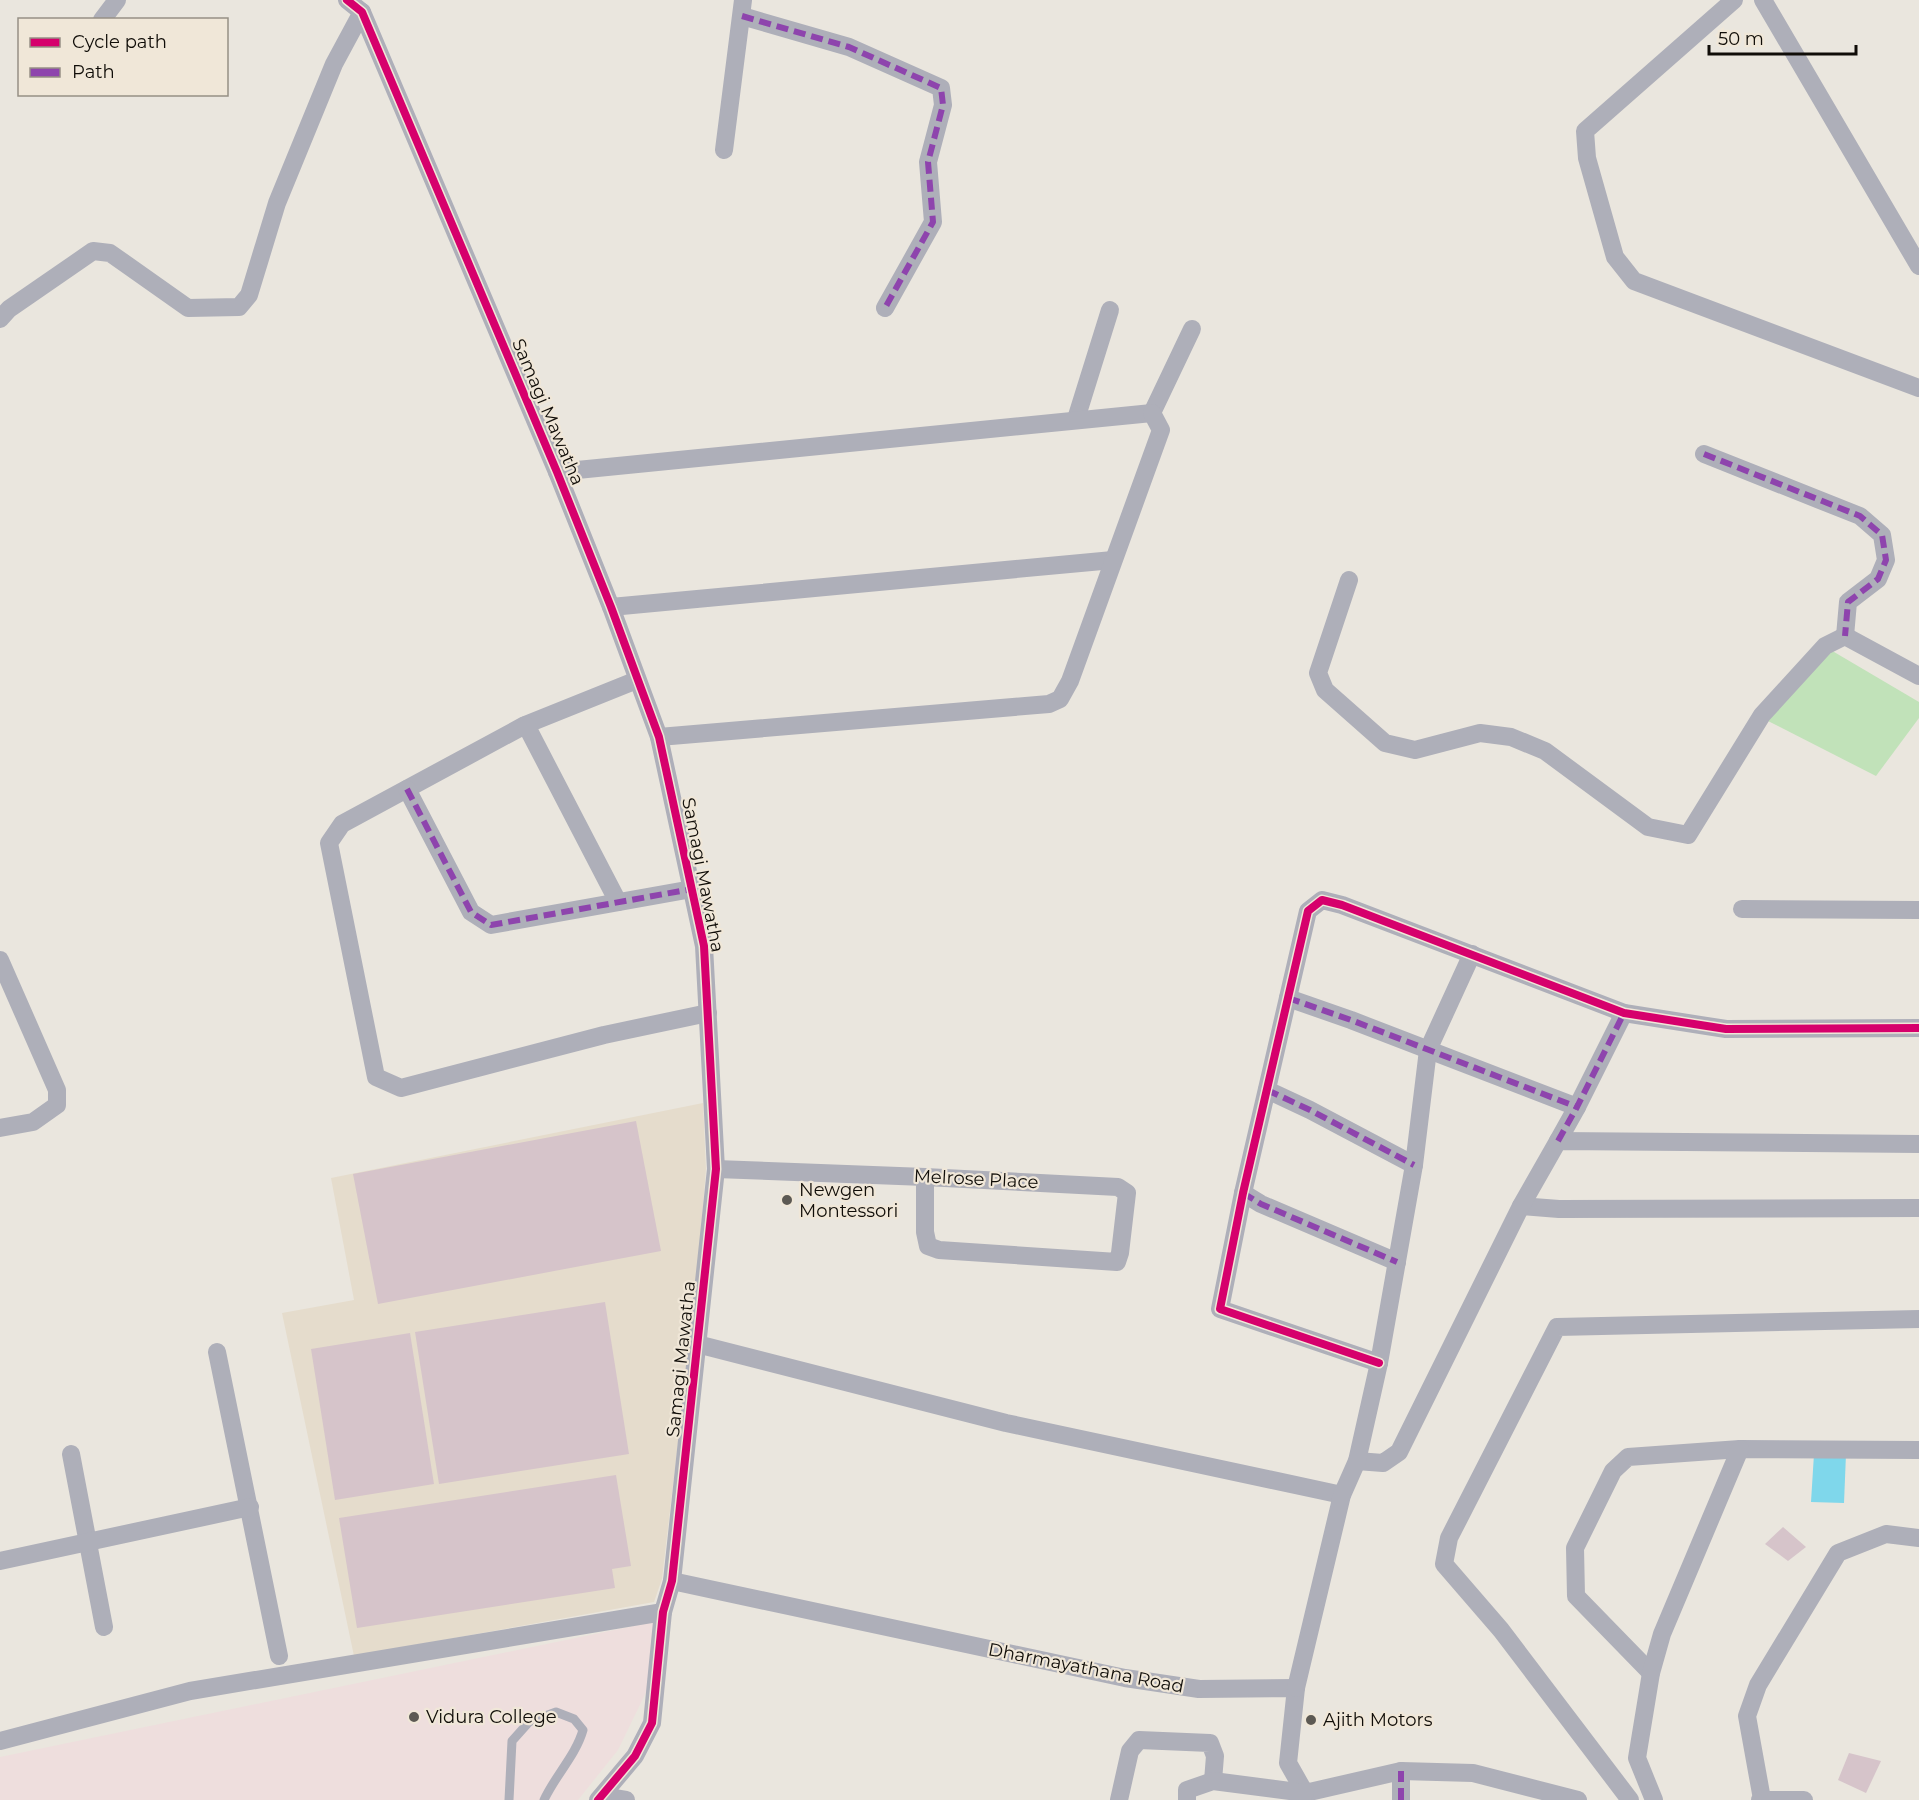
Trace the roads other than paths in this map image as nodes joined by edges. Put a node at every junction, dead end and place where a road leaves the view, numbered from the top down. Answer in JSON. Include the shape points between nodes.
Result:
{"nodes":[{"id":1,"x":117,"y":0,"type":"edge"},
{"id":2,"x":347,"y":0,"type":"edge"},
{"id":3,"x":1734,"y":0,"type":"edge"},
{"id":4,"x":1763,"y":0,"type":"edge"},
{"id":5,"x":742,"y":8,"type":"edge"},
{"id":6,"x":362,"y":12,"type":"junction"},
{"id":7,"x":104,"y":18,"type":"edge"},
{"id":8,"x":724,"y":150,"type":"dead end"},
{"id":9,"x":1919,"y":266,"type":"edge"},
{"id":10,"x":885,"y":308,"type":"dead end"},
{"id":11,"x":1110,"y":310,"type":"dead end"},
{"id":12,"x":0,"y":319,"type":"edge"},
{"id":13,"x":1192,"y":329,"type":"dead end"},
{"id":14,"x":1919,"y":388,"type":"edge"},
{"id":15,"x":1152,"y":413,"type":"junction"},
{"id":16,"x":1076,"y":419,"type":"junction"},
{"id":17,"x":1704,"y":454,"type":"dead end"},
{"id":18,"x":557,"y":472,"type":"junction"},
{"id":19,"x":1113,"y":561,"type":"junction"},
{"id":20,"x":1349,"y":580,"type":"dead end"},
{"id":21,"x":611,"y":607,"type":"junction"},
{"id":22,"x":1845,"y":636,"type":"junction"},
{"id":23,"x":1919,"y":676,"type":"edge"},
{"id":24,"x":637,"y":680,"type":"junction"},
{"id":25,"x":526,"y":724,"type":"junction"},
{"id":26,"x":659,"y":738,"type":"junction"},
{"id":27,"x":407,"y":789,"type":"junction"},
{"id":28,"x":692,"y":889,"type":"junction"},
{"id":29,"x":618,"y":902,"type":"junction"},
{"id":30,"x":1742,"y":909,"type":"dead end"},
{"id":31,"x":1919,"y":910,"type":"edge"},
{"id":32,"x":1472,"y":954,"type":"junction"},
{"id":33,"x":0,"y":960,"type":"edge"},
{"id":34,"x":1288,"y":998,"type":"junction"},
{"id":35,"x":1624,"y":1012,"type":"junction"},
{"id":36,"x":708,"y":1013,"type":"junction"},
{"id":37,"x":1919,"y":1028,"type":"edge"},
{"id":38,"x":1428,"y":1050,"type":"junction"},
{"id":39,"x":1267,"y":1090,"type":"junction"},
{"id":40,"x":1577,"y":1107,"type":"junction"},
{"id":41,"x":0,"y":1128,"type":"edge"},
{"id":42,"x":1558,"y":1141,"type":"junction"},
{"id":43,"x":1919,"y":1144,"type":"edge"},
{"id":44,"x":1414,"y":1165,"type":"junction"},
{"id":45,"x":716,"y":1169,"type":"junction"},
{"id":46,"x":925,"y":1177,"type":"junction"},
{"id":47,"x":1243,"y":1193,"type":"junction"},
{"id":48,"x":1521,"y":1206,"type":"junction"},
{"id":49,"x":1919,"y":1208,"type":"edge"},
{"id":50,"x":1397,"y":1262,"type":"junction"},
{"id":51,"x":1919,"y":1319,"type":"edge"},
{"id":52,"x":697,"y":1344,"type":"junction"},
{"id":53,"x":217,"y":1352,"type":"dead end"},
{"id":54,"x":1379,"y":1363,"type":"junction"},
{"id":55,"x":1740,"y":1449,"type":"junction"},
{"id":56,"x":1919,"y":1450,"type":"edge"},
{"id":57,"x":71,"y":1454,"type":"dead end"},
{"id":58,"x":1357,"y":1461,"type":"junction"},
{"id":59,"x":1342,"y":1495,"type":"junction"},
{"id":60,"x":250,"y":1507,"type":"junction"},
{"id":61,"x":1919,"y":1538,"type":"edge"},
{"id":62,"x":87,"y":1543,"type":"junction"},
{"id":63,"x":0,"y":1561,"type":"edge"},
{"id":64,"x":672,"y":1581,"type":"junction"},
{"id":65,"x":663,"y":1612,"type":"junction"},
{"id":66,"x":104,"y":1627,"type":"dead end"},
{"id":67,"x":279,"y":1656,"type":"dead end"},
{"id":68,"x":1651,"y":1673,"type":"junction"},
{"id":69,"x":1296,"y":1688,"type":"junction"},
{"id":70,"x":0,"y":1741,"type":"edge"},
{"id":71,"x":1401,"y":1771,"type":"junction"},
{"id":72,"x":1213,"y":1781,"type":"junction"},
{"id":73,"x":1305,"y":1793,"type":"junction"},
{"id":74,"x":600,"y":1798,"type":"edge"},
{"id":75,"x":509,"y":1800,"type":"edge"},
{"id":76,"x":543,"y":1800,"type":"edge"},
{"id":77,"x":626,"y":1800,"type":"edge"},
{"id":78,"x":1119,"y":1800,"type":"edge"},
{"id":79,"x":1187,"y":1800,"type":"edge"},
{"id":80,"x":1401,"y":1800,"type":"edge"},
{"id":81,"x":1578,"y":1800,"type":"edge"},
{"id":82,"x":1630,"y":1800,"type":"edge"},
{"id":83,"x":1654,"y":1800,"type":"edge"},
{"id":84,"x":1761,"y":1800,"type":"edge"},
{"id":85,"x":1804,"y":1800,"type":"edge"}],
"edges":[{"from":1,"to":7,"type":"street"},
{"from":2,"to":6,"type":"street","name":"Samagi Mawatha"},
{"from":3,"to":14,"type":"street","via":[[1585,130],[1587,158],[1615,257],[1634,281]]},
{"from":4,"to":9,"type":"street"},
{"from":5,"to":8,"type":"street"},
{"from":5,"to":10,"type":"street","via":[[849,47],[941,88],[943,105],[928,162],[933,222]]},
{"from":6,"to":12,"type":"street","via":[[334,64],[277,203],[249,295],[239,307],[188,309],[110,253],[93,251]]},
{"from":6,"to":18,"type":"street","name":"Samagi Mawatha"},
{"from":11,"to":16,"type":"street"},
{"from":13,"to":15,"type":"street"},
{"from":15,"to":16,"type":"street"},
{"from":15,"to":19,"type":"street","via":[[1161,430]]},
{"from":16,"to":18,"type":"street"},
{"from":17,"to":22,"type":"street","via":[[1860,516],[1882,534],[1886,560],[1878,579],[1848,602]]},
{"from":18,"to":21,"type":"street","name":"Samagi Mawatha"},
{"from":19,"to":21,"type":"street"},
{"from":19,"to":26,"type":"street","via":[[1070,681],[1060,699],[1048,704]]},
{"from":20,"to":22,"type":"street","via":[[1318,673],[1325,690],[1385,743],[1415,750],[1480,733],[1511,737],[1545,751],[1648,827],[1688,835],[1762,715],[1825,646]]},
{"from":21,"to":24,"type":"street","name":"Samagi Mawatha"},
{"from":22,"to":23,"type":"street"},
{"from":24,"to":25,"type":"street"},
{"from":24,"to":26,"type":"street","name":"Samagi Mawatha"},
{"from":25,"to":27,"type":"street"},
{"from":25,"to":29,"type":"street"},
{"from":26,"to":28,"type":"street","name":"Samagi Mawatha"},
{"from":27,"to":29,"type":"street","via":[[471,912],[491,925]]},
{"from":27,"to":36,"type":"street","via":[[342,824],[329,843],[376,1077],[401,1088],[604,1035]]},
{"from":28,"to":29,"type":"street"},
{"from":28,"to":36,"type":"street","name":"Samagi Mawatha","via":[[704,946]]},
{"from":30,"to":31,"type":"street"},
{"from":32,"to":34,"type":"street","via":[[1322,900],[1308,911]]},
{"from":32,"to":35,"type":"street"},
{"from":32,"to":38,"type":"street"},
{"from":33,"to":41,"type":"street","via":[[57,1090],[57,1106],[33,1122]]},
{"from":34,"to":38,"type":"street"},
{"from":34,"to":39,"type":"street"},
{"from":35,"to":37,"type":"street","via":[[1726,1029]]},
{"from":35,"to":40,"type":"street"},
{"from":36,"to":45,"type":"street","name":"Samagi Mawatha"},
{"from":38,"to":40,"type":"street"},
{"from":38,"to":44,"type":"street"},
{"from":39,"to":44,"type":"street"},
{"from":39,"to":47,"type":"street"},
{"from":40,"to":42,"type":"street"},
{"from":42,"to":43,"type":"street"},
{"from":42,"to":48,"type":"street"},
{"from":44,"to":50,"type":"street"},
{"from":45,"to":46,"type":"street","name":"Melrose Place"},
{"from":45,"to":52,"type":"street","name":"Samagi Mawatha"},
{"from":46,"to":46,"type":"street","name":"Melrose Place","via":[[1118,1187],[1127,1193],[1117,1262],[939,1250],[928,1246]]},
{"from":47,"to":50,"type":"street"},
{"from":47,"to":54,"type":"street","via":[[1220,1309]]},
{"from":48,"to":49,"type":"street"},
{"from":48,"to":58,"type":"street","via":[[1399,1452],[1383,1463]]},
{"from":50,"to":54,"type":"street"},
{"from":51,"to":82,"type":"street","via":[[1557,1327],[1449,1538],[1443,1564],[1501,1630]]},
{"from":52,"to":59,"type":"street","via":[[1006,1423]]},
{"from":52,"to":64,"type":"street","name":"Samagi Mawatha"},
{"from":53,"to":60,"type":"street"},
{"from":54,"to":58,"type":"street"},
{"from":55,"to":56,"type":"street"},
{"from":55,"to":68,"type":"street","via":[[1662,1634]]},
{"from":55,"to":68,"type":"street","via":[[1628,1457],[1613,1471],[1575,1548],[1576,1596]]},
{"from":57,"to":62,"type":"street"},
{"from":58,"to":59,"type":"street"},
{"from":59,"to":69,"type":"street"},
{"from":60,"to":62,"type":"street"},
{"from":60,"to":67,"type":"street"},
{"from":61,"to":84,"type":"street","via":[[1886,1534],[1838,1553],[1758,1684],[1747,1716]]},
{"from":62,"to":63,"type":"street"},
{"from":62,"to":66,"type":"street"},
{"from":64,"to":65,"type":"street","name":"Samagi Mawatha"},
{"from":64,"to":69,"type":"street","name":"Dharmayathana Road","via":[[1125,1678],[1199,1689]]},
{"from":65,"to":70,"type":"street","via":[[190,1691]]},
{"from":65,"to":74,"type":"street","name":"Samagi Mawatha","via":[[652,1722],[635,1756]]},
{"from":68,"to":83,"type":"street","via":[[1637,1758]]},
{"from":69,"to":73,"type":"street","via":[[1288,1763]]},
{"from":71,"to":73,"type":"street"},
{"from":71,"to":80,"type":"street"},
{"from":71,"to":81,"type":"street","via":[[1473,1773]]},
{"from":72,"to":73,"type":"street"},
{"from":72,"to":78,"type":"street","via":[[1215,1756],[1210,1743],[1139,1740],[1130,1751]]},
{"from":72,"to":79,"type":"street","via":[[1187,1790]]},
{"from":74,"to":77,"type":"street"},
{"from":75,"to":76,"type":"lane","via":[[512,1741],[529,1722],[556,1712],[574,1719],[583,1730],[580,1742]]},
{"from":84,"to":85,"type":"street"}]}
